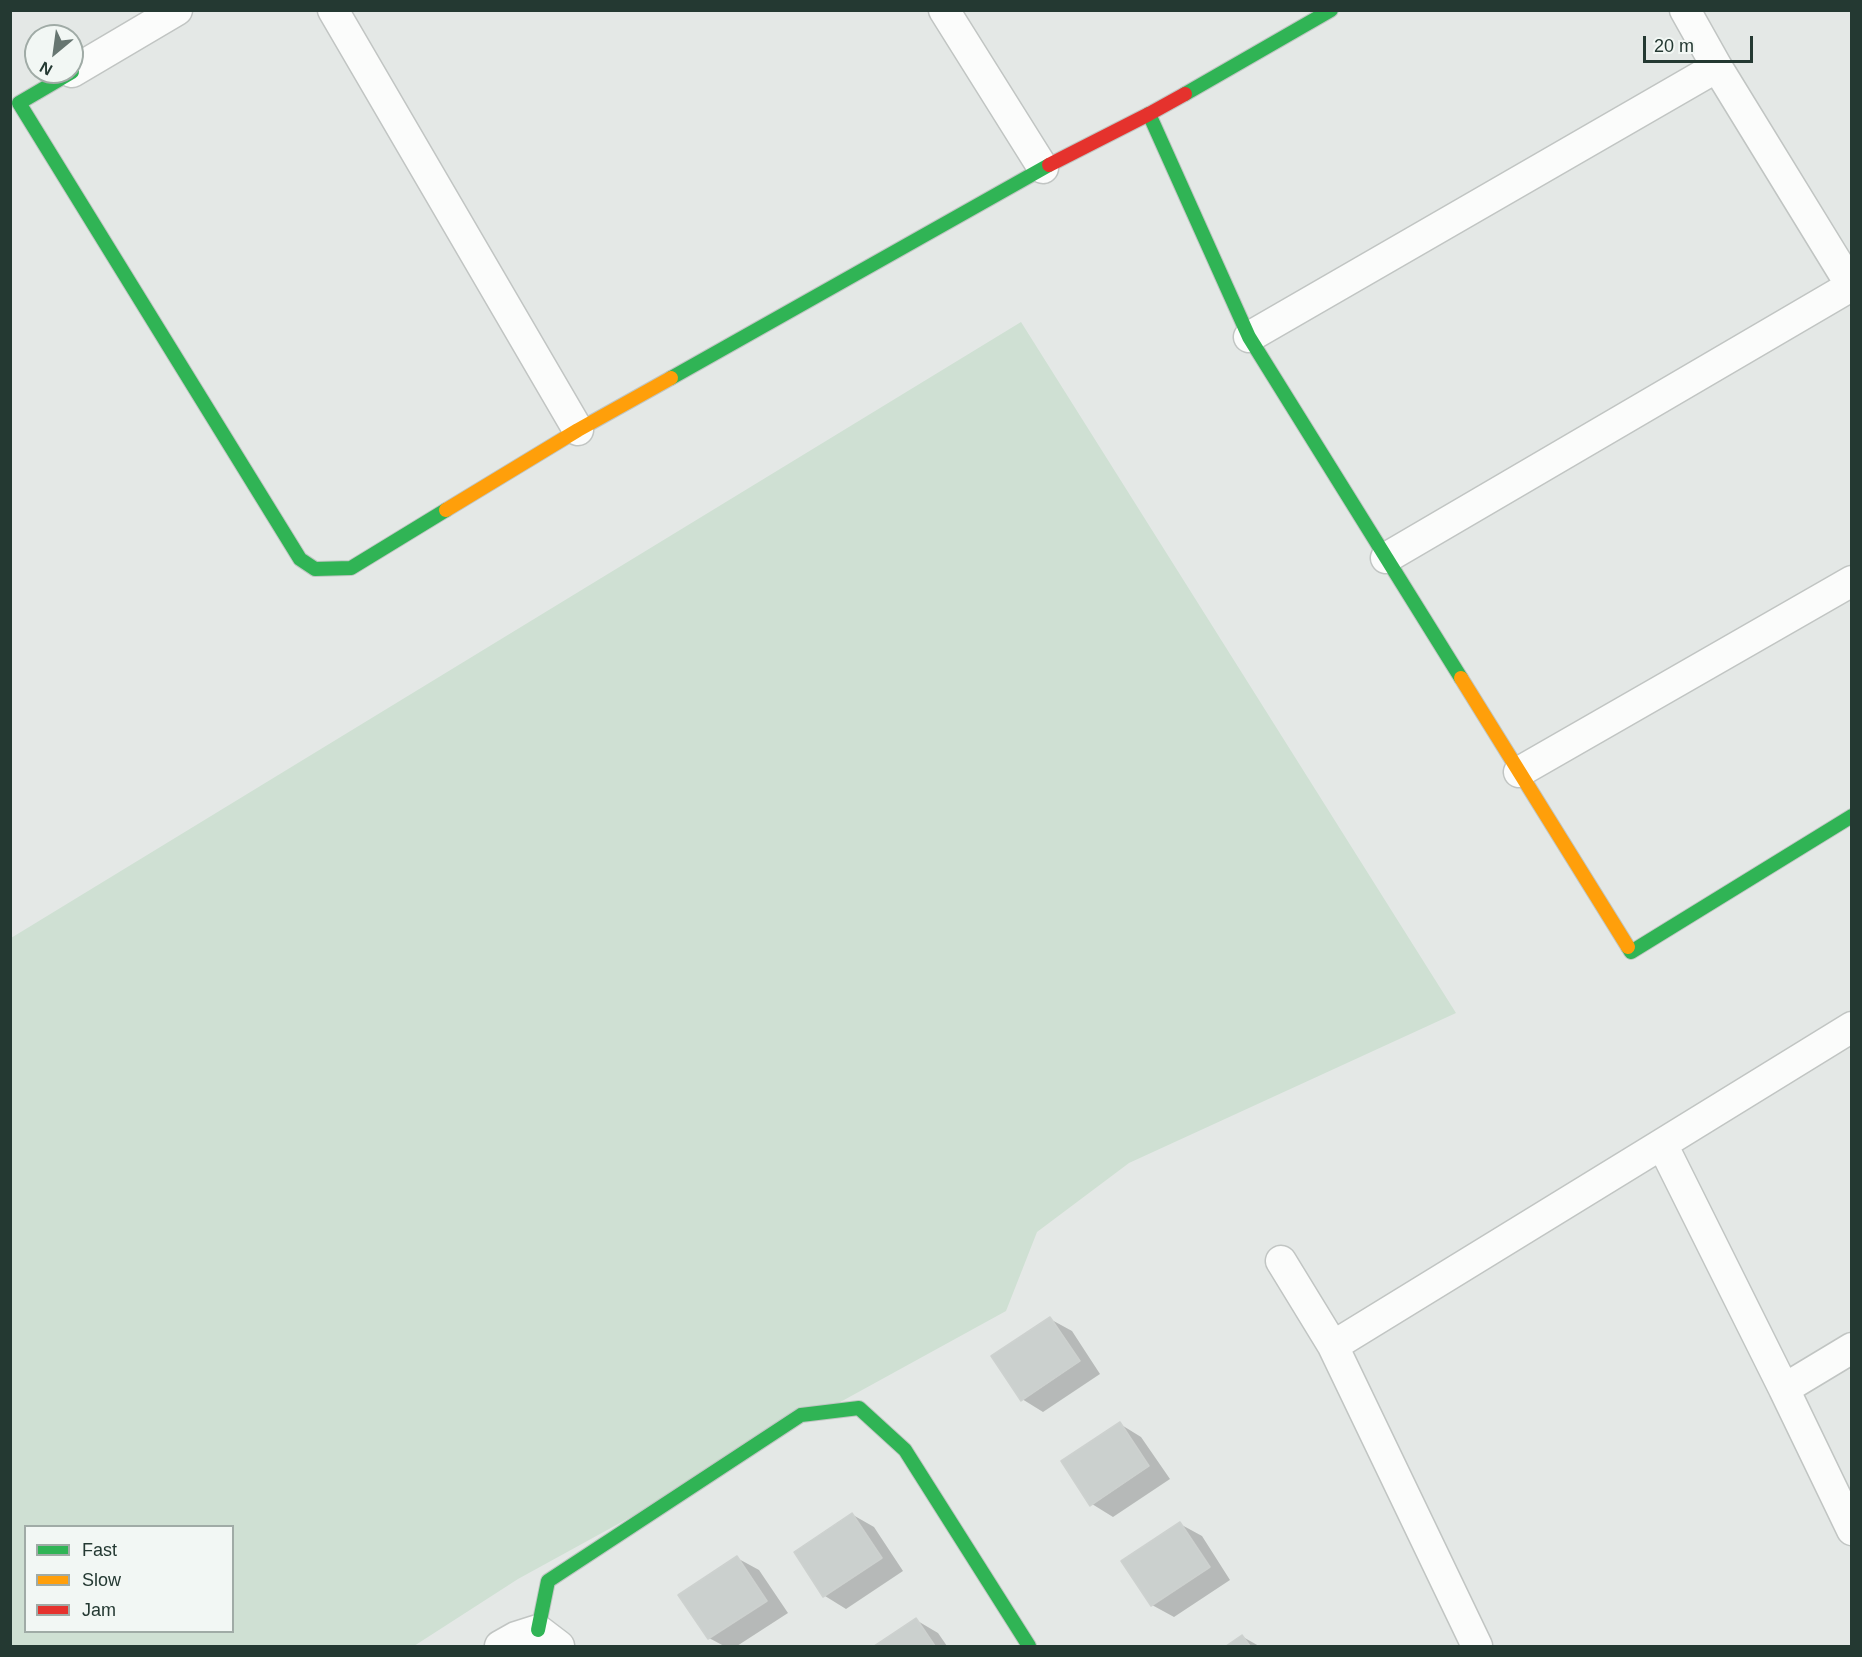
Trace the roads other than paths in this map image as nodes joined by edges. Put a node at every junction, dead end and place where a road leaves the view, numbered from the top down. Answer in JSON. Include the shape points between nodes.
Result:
{"nodes":[{"id":1,"x":177,"y":10,"type":"edge"},
{"id":2,"x":333,"y":10,"type":"edge"},
{"id":3,"x":944,"y":10,"type":"edge"},
{"id":4,"x":1331,"y":10,"type":"edge"},
{"id":5,"x":1685,"y":10,"type":"edge"},
{"id":6,"x":84,"y":65,"type":"edge"},
{"id":7,"x":1717,"y":67,"type":"junction"},
{"id":8,"x":51,"y":84,"type":"edge"},
{"id":9,"x":1149,"y":114,"type":"junction"},
{"id":10,"x":1043,"y":168,"type":"junction"},
{"id":11,"x":1851,"y":287,"type":"edge"},
{"id":12,"x":1249,"y":337,"type":"junction"},
{"id":13,"x":578,"y":430,"type":"junction"},
{"id":14,"x":1386,"y":558,"type":"junction"},
{"id":15,"x":1851,"y":581,"type":"edge"},
{"id":16,"x":1519,"y":772,"type":"junction"},
{"id":17,"x":1851,"y":816,"type":"edge"},
{"id":18,"x":1851,"y":1027,"type":"edge"},
{"id":19,"x":1662,"y":1144,"type":"junction"},
{"id":20,"x":1281,"y":1261,"type":"dead end"},
{"id":21,"x":1333,"y":1346,"type":"junction"},
{"id":22,"x":1851,"y":1348,"type":"edge"},
{"id":23,"x":1784,"y":1389,"type":"junction"},
{"id":24,"x":1851,"y":1530,"type":"edge"},
{"id":25,"x":549,"y":1638,"type":"edge"},
{"id":26,"x":500,"y":1647,"type":"edge"},
{"id":27,"x":1029,"y":1647,"type":"edge"},
{"id":28,"x":1477,"y":1647,"type":"edge"}],
"edges":[{"from":1,"to":6,"type":"street"},
{"from":2,"to":13,"type":"street"},
{"from":3,"to":10,"type":"street"},
{"from":4,"to":9,"type":"street"},
{"from":5,"to":7,"type":"street"},
{"from":7,"to":11,"type":"street"},
{"from":7,"to":12,"type":"street"},
{"from":8,"to":13,"type":"street","via":[[19,103],[300,559],[315,569],[351,568]]},
{"from":9,"to":10,"type":"street"},
{"from":9,"to":12,"type":"street"},
{"from":10,"to":13,"type":"street"},
{"from":11,"to":14,"type":"street"},
{"from":12,"to":14,"type":"street"},
{"from":14,"to":16,"type":"street"},
{"from":15,"to":16,"type":"street"},
{"from":16,"to":17,"type":"street","via":[[1631,952]]},
{"from":18,"to":19,"type":"street"},
{"from":19,"to":21,"type":"street"},
{"from":19,"to":23,"type":"street"},
{"from":20,"to":21,"type":"street"},
{"from":21,"to":28,"type":"street"},
{"from":22,"to":23,"type":"street"},
{"from":23,"to":24,"type":"street"},
{"from":25,"to":26,"type":"street","via":[[516,1637]]},
{"from":25,"to":27,"type":"street","via":[[548,1581],[801,1415],[859,1408],[905,1450]]}]}
